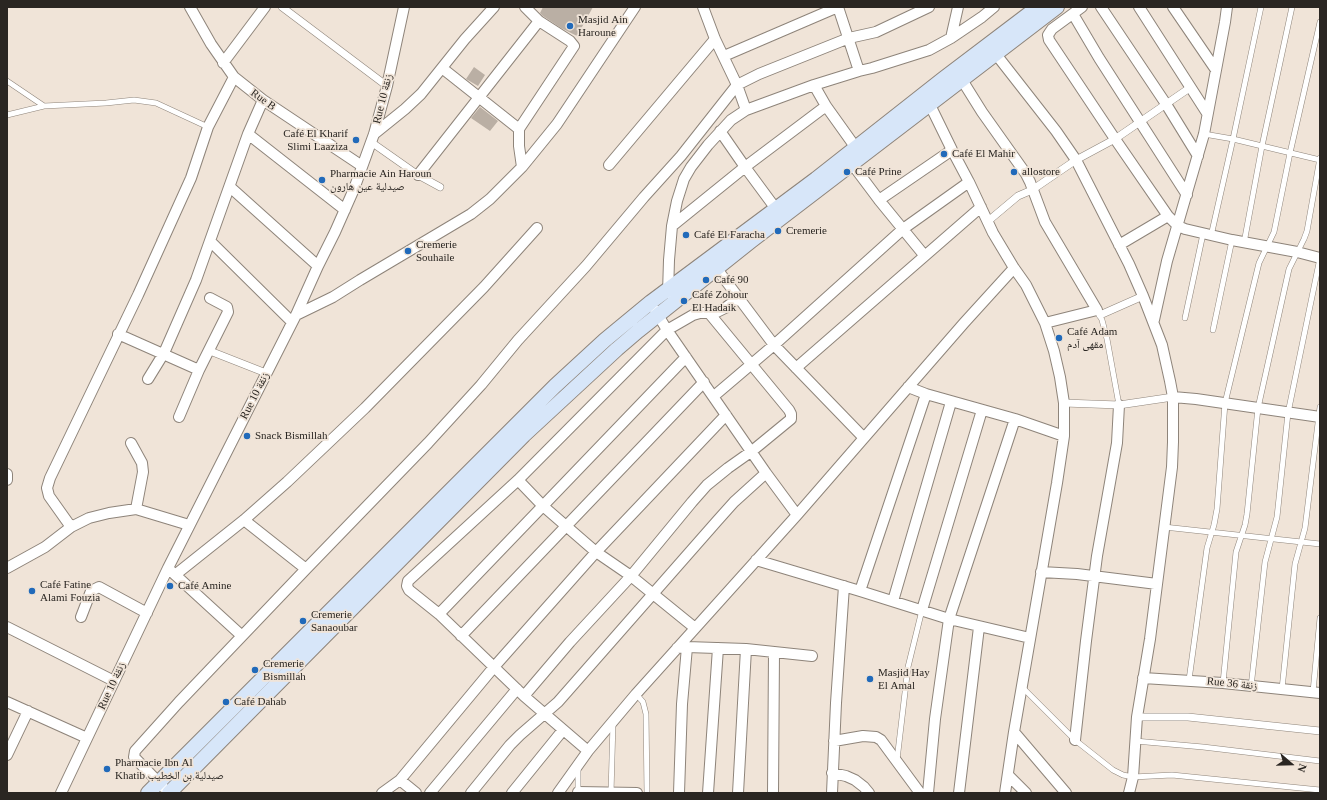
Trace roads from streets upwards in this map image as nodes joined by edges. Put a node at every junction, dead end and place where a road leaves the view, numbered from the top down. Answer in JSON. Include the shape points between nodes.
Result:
{"nodes":[{"id":1,"x":190,"y":7,"type":"edge"},
{"id":2,"x":265,"y":7,"type":"edge"},
{"id":3,"x":282,"y":7,"type":"edge"},
{"id":4,"x":404,"y":7,"type":"edge"},
{"id":5,"x":494,"y":7,"type":"edge"},
{"id":6,"x":525,"y":7,"type":"edge"},
{"id":7,"x":636,"y":7,"type":"edge"},
{"id":8,"x":703,"y":7,"type":"edge"},
{"id":9,"x":838,"y":7,"type":"edge"},
{"id":10,"x":929,"y":7,"type":"edge"},
{"id":11,"x":958,"y":7,"type":"edge"},
{"id":12,"x":994,"y":7,"type":"edge"},
{"id":13,"x":1038,"y":7,"type":"edge"},
{"id":14,"x":1057,"y":7,"type":"edge"},
{"id":15,"x":1082,"y":7,"type":"edge"},
{"id":16,"x":1101,"y":7,"type":"edge"},
{"id":17,"x":1138,"y":7,"type":"edge"},
{"id":18,"x":1173,"y":7,"type":"edge"},
{"id":19,"x":1227,"y":7,"type":"edge"},
{"id":20,"x":1073,"y":14,"type":"junction"},
{"id":21,"x":539,"y":21,"type":"junction"},
{"id":22,"x":849,"y":38,"type":"junction"},
{"id":23,"x":951,"y":38,"type":"junction"},
{"id":24,"x":715,"y":39,"type":"junction"},
{"id":25,"x":995,"y":53,"type":"junction"},
{"id":26,"x":724,"y":56,"type":"junction"},
{"id":27,"x":223,"y":63,"type":"junction"},
{"id":28,"x":442,"y":68,"type":"junction"},
{"id":29,"x":1216,"y":70,"type":"junction"},
{"id":30,"x":859,"y":71,"type":"junction"},
{"id":31,"x":234,"y":77,"type":"junction"},
{"id":32,"x":962,"y":80,"type":"junction"},
{"id":33,"x":814,"y":84,"type":"junction"},
{"id":34,"x":737,"y":85,"type":"junction"},
{"id":35,"x":387,"y":86,"type":"junction"},
{"id":36,"x":1191,"y":87,"type":"junction"},
{"id":37,"x":479,"y":98,"type":"junction"},
{"id":38,"x":262,"y":100,"type":"junction"},
{"id":39,"x":1166,"y":104,"type":"junction"},
{"id":40,"x":930,"y":105,"type":"junction"},
{"id":41,"x":826,"y":106,"type":"junction"},
{"id":42,"x":746,"y":110,"type":"junction"},
{"id":43,"x":1207,"y":112,"type":"junction"},
{"id":44,"x":1141,"y":122,"type":"junction"},
{"id":45,"x":519,"y":129,"type":"junction"},
{"id":46,"x":720,"y":131,"type":"junction"},
{"id":47,"x":248,"y":134,"type":"junction"},
{"id":48,"x":373,"y":138,"type":"junction"},
{"id":49,"x":1114,"y":139,"type":"junction"},
{"id":50,"x":856,"y":148,"type":"junction"},
{"id":51,"x":952,"y":150,"type":"junction"},
{"id":52,"x":1198,"y":156,"type":"junction"},
{"id":53,"x":1076,"y":160,"type":"junction"},
{"id":54,"x":852,"y":164,"type":"junction"},
{"id":55,"x":609,"y":165,"type":"dead end"},
{"id":56,"x":362,"y":166,"type":"junction"},
{"id":57,"x":522,"y":167,"type":"junction"},
{"id":58,"x":744,"y":167,"type":"junction"},
{"id":59,"x":418,"y":175,"type":"junction"},
{"id":60,"x":969,"y":182,"type":"junction"},
{"id":61,"x":230,"y":187,"type":"junction"},
{"id":62,"x":440,"y":187,"type":"dead end"},
{"id":63,"x":1032,"y":190,"type":"junction"},
{"id":64,"x":1187,"y":195,"type":"junction"},
{"id":65,"x":879,"y":200,"type":"junction"},
{"id":66,"x":981,"y":207,"type":"junction"},
{"id":67,"x":776,"y":209,"type":"junction"},
{"id":68,"x":345,"y":210,"type":"junction"},
{"id":69,"x":1168,"y":216,"type":"junction"},
{"id":70,"x":987,"y":222,"type":"junction"},
{"id":71,"x":672,"y":226,"type":"junction"},
{"id":72,"x":1178,"y":226,"type":"junction"},
{"id":73,"x":538,"y":228,"type":"dead end"},
{"id":74,"x":903,"y":230,"type":"junction"},
{"id":75,"x":210,"y":241,"type":"junction"},
{"id":76,"x":1119,"y":245,"type":"junction"},
{"id":77,"x":924,"y":256,"type":"junction"},
{"id":78,"x":1320,"y":258,"type":"edge"},
{"id":79,"x":318,"y":266,"type":"junction"},
{"id":80,"x":1014,"y":268,"type":"junction"},
{"id":81,"x":717,"y":269,"type":"junction"},
{"id":82,"x":668,"y":290,"type":"junction"},
{"id":83,"x":1143,"y":296,"type":"junction"},
{"id":84,"x":210,"y":298,"type":"dead end"},
{"id":85,"x":739,"y":298,"type":"junction"},
{"id":86,"x":651,"y":302,"type":"junction"},
{"id":87,"x":670,"y":305,"type":"junction"},
{"id":88,"x":1098,"y":312,"type":"junction"},
{"id":89,"x":708,"y":313,"type":"junction"},
{"id":90,"x":658,"y":315,"type":"junction"},
{"id":91,"x":294,"y":319,"type":"junction"},
{"id":92,"x":1154,"y":320,"type":"junction"},
{"id":93,"x":1045,"y":323,"type":"junction"},
{"id":94,"x":667,"y":330,"type":"junction"},
{"id":95,"x":118,"y":334,"type":"junction"},
{"id":96,"x":774,"y":345,"type":"junction"},
{"id":97,"x":210,"y":351,"type":"junction"},
{"id":98,"x":164,"y":353,"type":"junction"},
{"id":99,"x":686,"y":357,"type":"junction"},
{"id":100,"x":751,"y":364,"type":"junction"},
{"id":101,"x":796,"y":368,"type":"junction"},
{"id":102,"x":199,"y":370,"type":"junction"},
{"id":103,"x":266,"y":373,"type":"junction"},
{"id":104,"x":148,"y":379,"type":"dead end"},
{"id":105,"x":704,"y":382,"type":"junction"},
{"id":106,"x":908,"y":387,"type":"junction"},
{"id":107,"x":926,"y":394,"type":"junction"},
{"id":108,"x":714,"y":396,"type":"junction"},
{"id":109,"x":1172,"y":397,"type":"junction"},
{"id":110,"x":951,"y":402,"type":"junction"},
{"id":111,"x":1064,"y":403,"type":"junction"},
{"id":112,"x":1119,"y":405,"type":"junction"},
{"id":113,"x":982,"y":410,"type":"junction"},
{"id":114,"x":1319,"y":414,"type":"edge"},
{"id":115,"x":726,"y":415,"type":"junction"},
{"id":116,"x":179,"y":417,"type":"dead end"},
{"id":117,"x":1015,"y":419,"type":"junction"},
{"id":118,"x":1064,"y":436,"type":"junction"},
{"id":119,"x":864,"y":438,"type":"junction"},
{"id":120,"x":131,"y":443,"type":"dead end"},
{"id":121,"x":752,"y":451,"type":"junction"},
{"id":122,"x":766,"y":473,"type":"junction"},
{"id":123,"x":7,"y":474,"type":"edge"},
{"id":124,"x":7,"y":480,"type":"edge"},
{"id":125,"x":518,"y":480,"type":"junction"},
{"id":126,"x":543,"y":506,"type":"junction"},
{"id":127,"x":136,"y":509,"type":"junction"},
{"id":128,"x":797,"y":515,"type":"junction"},
{"id":129,"x":244,"y":520,"type":"junction"},
{"id":130,"x":189,"y":525,"type":"junction"},
{"id":131,"x":565,"y":526,"type":"junction"},
{"id":132,"x":71,"y":527,"type":"junction"},
{"id":133,"x":596,"y":552,"type":"junction"},
{"id":134,"x":756,"y":560,"type":"junction"},
{"id":135,"x":7,"y":568,"type":"edge"},
{"id":136,"x":306,"y":569,"type":"junction"},
{"id":137,"x":172,"y":572,"type":"junction"},
{"id":138,"x":1041,"y":572,"type":"junction"},
{"id":139,"x":631,"y":576,"type":"junction"},
{"id":140,"x":1094,"y":576,"type":"junction"},
{"id":141,"x":1157,"y":584,"type":"junction"},
{"id":142,"x":844,"y":586,"type":"junction"},
{"id":143,"x":860,"y":591,"type":"junction"},
{"id":144,"x":653,"y":595,"type":"junction"},
{"id":145,"x":893,"y":601,"type":"junction"},
{"id":146,"x":922,"y":610,"type":"junction"},
{"id":147,"x":147,"y":613,"type":"junction"},
{"id":148,"x":439,"y":614,"type":"junction"},
{"id":149,"x":81,"y":617,"type":"dead end"},
{"id":150,"x":949,"y":619,"type":"junction"},
{"id":151,"x":7,"y":627,"type":"edge"},
{"id":152,"x":979,"y":627,"type":"junction"},
{"id":153,"x":695,"y":628,"type":"junction"},
{"id":154,"x":242,"y":636,"type":"junction"},
{"id":155,"x":462,"y":636,"type":"junction"},
{"id":156,"x":1030,"y":638,"type":"junction"},
{"id":157,"x":682,"y":648,"type":"junction"},
{"id":158,"x":718,"y":648,"type":"junction"},
{"id":159,"x":746,"y":649,"type":"junction"},
{"id":160,"x":774,"y":652,"type":"junction"},
{"id":161,"x":812,"y":656,"type":"dead end"},
{"id":162,"x":494,"y":667,"type":"junction"},
{"id":163,"x":1143,"y":678,"type":"junction"},
{"id":164,"x":114,"y":681,"type":"junction"},
{"id":165,"x":520,"y":692,"type":"junction"},
{"id":166,"x":1317,"y":693,"type":"edge"},
{"id":167,"x":7,"y":702,"type":"edge"},
{"id":168,"x":28,"y":711,"type":"junction"},
{"id":169,"x":545,"y":714,"type":"junction"},
{"id":170,"x":1137,"y":717,"type":"junction"},
{"id":171,"x":563,"y":730,"type":"junction"},
{"id":172,"x":1320,"y":731,"type":"edge"},
{"id":173,"x":1014,"y":732,"type":"junction"},
{"id":174,"x":87,"y":738,"type":"junction"},
{"id":175,"x":1075,"y":740,"type":"road end"},
{"id":176,"x":834,"y":741,"type":"junction"},
{"id":177,"x":588,"y":751,"type":"junction"},
{"id":178,"x":7,"y":755,"type":"edge"},
{"id":179,"x":832,"y":772,"type":"junction"},
{"id":180,"x":1008,"y":775,"type":"junction"},
{"id":181,"x":400,"y":780,"type":"junction"},
{"id":182,"x":159,"y":783,"type":"junction"},
{"id":183,"x":578,"y":792,"type":"edge"},
{"id":184,"x":611,"y":792,"type":"edge"},
{"id":185,"x":61,"y":793,"type":"edge"},
{"id":186,"x":148,"y":793,"type":"edge"},
{"id":187,"x":169,"y":793,"type":"edge"},
{"id":188,"x":382,"y":793,"type":"edge"},
{"id":189,"x":416,"y":793,"type":"edge"},
{"id":190,"x":430,"y":793,"type":"edge"},
{"id":191,"x":471,"y":793,"type":"edge"},
{"id":192,"x":512,"y":793,"type":"edge"},
{"id":193,"x":558,"y":793,"type":"edge"},
{"id":194,"x":637,"y":793,"type":"edge"},
{"id":195,"x":679,"y":793,"type":"edge"},
{"id":196,"x":708,"y":793,"type":"edge"},
{"id":197,"x":738,"y":793,"type":"edge"},
{"id":198,"x":773,"y":793,"type":"edge"},
{"id":199,"x":832,"y":793,"type":"edge"},
{"id":200,"x":869,"y":793,"type":"edge"},
{"id":201,"x":920,"y":793,"type":"edge"},
{"id":202,"x":928,"y":793,"type":"edge"},
{"id":203,"x":960,"y":793,"type":"edge"},
{"id":204,"x":1005,"y":793,"type":"edge"},
{"id":205,"x":1026,"y":793,"type":"edge"},
{"id":206,"x":1066,"y":793,"type":"edge"},
{"id":207,"x":1129,"y":793,"type":"edge"}],
"edges":[{"from":1,"to":27,"type":"street","name":"Rue B"},
{"from":2,"to":27,"type":"street"},
{"from":3,"to":35,"type":"street"},
{"from":4,"to":35,"type":"street","name":"Rue 10 زنقة"},
{"from":5,"to":28,"type":"street"},
{"from":6,"to":21,"type":"street"},
{"from":7,"to":57,"type":"street","via":[[557,124]]},
{"from":8,"to":24,"type":"street"},
{"from":9,"to":22,"type":"street"},
{"from":9,"to":26,"type":"street"},
{"from":10,"to":22,"type":"street","via":[[876,32]]},
{"from":11,"to":23,"type":"street"},
{"from":12,"to":23,"type":"street"},
{"from":13,"to":50,"type":"main road"},
{"from":14,"to":25,"type":"main road"},
{"from":15,"to":20,"type":"street"},
{"from":16,"to":39,"type":"street"},
{"from":17,"to":36,"type":"street"},
{"from":18,"to":29,"type":"street"},
{"from":19,"to":29,"type":"street"},
{"from":20,"to":44,"type":"street"},
{"from":20,"to":49,"type":"street","via":[[1052,29],[1048,35],[1049,40]]},
{"from":21,"to":37,"type":"street"},
{"from":21,"to":45,"type":"street","via":[[574,46]]},
{"from":22,"to":30,"type":"street"},
{"from":22,"to":34,"type":"street"},
{"from":23,"to":30,"type":"street","via":[[930,50]]},
{"from":24,"to":26,"type":"street"},
{"from":24,"to":55,"type":"street"},
{"from":25,"to":32,"type":"main road"},
{"from":25,"to":53,"type":"street"},
{"from":26,"to":34,"type":"street"},
{"from":27,"to":31,"type":"street","name":"Rue B"},
{"from":28,"to":37,"type":"street"},
{"from":28,"to":48,"type":"street","via":[[416,99]]},
{"from":29,"to":43,"type":"street"},
{"from":30,"to":33,"type":"street"},
{"from":31,"to":38,"type":"street","name":"Rue B"},
{"from":31,"to":95,"type":"street","via":[[208,127],[190,178]]},
{"from":32,"to":40,"type":"main road"},
{"from":32,"to":63,"type":"street","via":[[1026,174]]},
{"from":33,"to":41,"type":"street"},
{"from":33,"to":42,"type":"street"},
{"from":34,"to":42,"type":"street"},
{"from":34,"to":136,"type":"street","via":[[681,156],[481,385]]},
{"from":35,"to":48,"type":"street","name":"Rue 10 زنقة"},
{"from":36,"to":39,"type":"street"},
{"from":36,"to":43,"type":"street"},
{"from":37,"to":45,"type":"street"},
{"from":37,"to":59,"type":"street"},
{"from":38,"to":47,"type":"street"},
{"from":38,"to":56,"type":"street","name":"Rue B"},
{"from":39,"to":44,"type":"street"},
{"from":39,"to":52,"type":"street"},
{"from":40,"to":51,"type":"street"},
{"from":40,"to":54,"type":"main road"},
{"from":41,"to":50,"type":"street"},
{"from":41,"to":58,"type":"street"},
{"from":42,"to":46,"type":"street"},
{"from":43,"to":52,"type":"street"},
{"from":44,"to":49,"type":"street"},
{"from":44,"to":64,"type":"street"},
{"from":45,"to":57,"type":"street"},
{"from":46,"to":58,"type":"street"},
{"from":46,"to":71,"type":"street","via":[[699,155],[684,179]]},
{"from":47,"to":61,"type":"street"},
{"from":47,"to":68,"type":"street"},
{"from":48,"to":56,"type":"street","name":"Rue 10 زنقة"},
{"from":48,"to":59,"type":"street"},
{"from":49,"to":53,"type":"street"},
{"from":49,"to":69,"type":"street"},
{"from":50,"to":67,"type":"main road"},
{"from":51,"to":60,"type":"street"},
{"from":51,"to":65,"type":"street"},
{"from":52,"to":64,"type":"street"},
{"from":53,"to":63,"type":"street"},
{"from":53,"to":76,"type":"street"},
{"from":54,"to":65,"type":"street"},
{"from":54,"to":81,"type":"main road"},
{"from":56,"to":68,"type":"street","name":"Rue 10 زنقة"},
{"from":57,"to":91,"type":"street","via":[[471,214]]},
{"from":58,"to":67,"type":"street"},
{"from":58,"to":71,"type":"street"},
{"from":59,"to":62,"type":"street"},
{"from":60,"to":66,"type":"street"},
{"from":60,"to":74,"type":"street"},
{"from":61,"to":75,"type":"street"},
{"from":61,"to":79,"type":"street"},
{"from":63,"to":70,"type":"street","via":[[1018,196]]},
{"from":63,"to":88,"type":"street","via":[[1046,222]]},
{"from":64,"to":72,"type":"street"},
{"from":65,"to":74,"type":"street"},
{"from":66,"to":70,"type":"street"},
{"from":66,"to":77,"type":"street"},
{"from":67,"to":82,"type":"main road"},
{"from":68,"to":79,"type":"street","name":"Rue 10 زنقة"},
{"from":69,"to":72,"type":"street"},
{"from":69,"to":76,"type":"street"},
{"from":70,"to":80,"type":"street"},
{"from":71,"to":82,"type":"street"},
{"from":72,"to":78,"type":"street","via":[[1207,235]]},
{"from":72,"to":92,"type":"street"},
{"from":73,"to":129,"type":"street","via":[[484,287],[364,408],[288,482]]},
{"from":74,"to":77,"type":"street"},
{"from":74,"to":96,"type":"street"},
{"from":75,"to":91,"type":"street"},
{"from":75,"to":98,"type":"street","via":[[194,286]]},
{"from":76,"to":83,"type":"street"},
{"from":77,"to":101,"type":"street"},
{"from":79,"to":91,"type":"street","name":"Rue 10 زنقة"},
{"from":80,"to":93,"type":"street"},
{"from":80,"to":106,"type":"street"},
{"from":81,"to":85,"type":"street"},
{"from":81,"to":87,"type":"main road"},
{"from":82,"to":86,"type":"main road"},
{"from":82,"to":87,"type":"street"},
{"from":83,"to":88,"type":"street"},
{"from":83,"to":92,"type":"street"},
{"from":84,"to":97,"type":"street","via":[[227,307],[228,312]]},
{"from":85,"to":89,"type":"street","via":[[717,312]]},
{"from":85,"to":96,"type":"street"},
{"from":86,"to":90,"type":"street"},
{"from":86,"to":182,"type":"main road","via":[[555,386]]},
{"from":87,"to":90,"type":"main road"},
{"from":88,"to":93,"type":"street"},
{"from":89,"to":94,"type":"street","via":[[693,315]]},
{"from":89,"to":100,"type":"street"},
{"from":90,"to":94,"type":"street"},
{"from":90,"to":187,"type":"main road","via":[[591,372],[524,435]]},
{"from":91,"to":103,"type":"street","name":"Rue 10 زنقة"},
{"from":92,"to":109,"type":"street","via":[[1165,357]]},
{"from":93,"to":111,"type":"street","via":[[1060,376]]},
{"from":94,"to":99,"type":"street"},
{"from":94,"to":125,"type":"street"},
{"from":95,"to":98,"type":"street"},
{"from":95,"to":132,"type":"street","via":[[47,488],[49,496]]},
{"from":96,"to":100,"type":"street"},
{"from":96,"to":101,"type":"street"},
{"from":97,"to":102,"type":"street"},
{"from":97,"to":103,"type":"street"},
{"from":98,"to":102,"type":"street"},
{"from":98,"to":104,"type":"street"},
{"from":99,"to":105,"type":"street"},
{"from":99,"to":126,"type":"street"},
{"from":100,"to":108,"type":"street"},
{"from":100,"to":121,"type":"street","via":[[789,410],[791,417]]},
{"from":101,"to":119,"type":"street"},
{"from":102,"to":116,"type":"street"},
{"from":103,"to":130,"type":"street","name":"Rue 10 زنقة"},
{"from":105,"to":108,"type":"street"},
{"from":105,"to":131,"type":"street"},
{"from":106,"to":107,"type":"street"},
{"from":106,"to":119,"type":"street"},
{"from":107,"to":110,"type":"street"},
{"from":107,"to":143,"type":"street"},
{"from":108,"to":115,"type":"street"},
{"from":109,"to":112,"type":"street"},
{"from":109,"to":114,"type":"street","via":[[1288,413]]},
{"from":109,"to":141,"type":"street","via":[[1172,467]]},
{"from":110,"to":113,"type":"street"},
{"from":110,"to":145,"type":"street"},
{"from":111,"to":112,"type":"street"},
{"from":111,"to":118,"type":"street"},
{"from":112,"to":140,"type":"street","via":[[1117,443]]},
{"from":113,"to":117,"type":"street"},
{"from":113,"to":146,"type":"street"},
{"from":115,"to":121,"type":"street"},
{"from":115,"to":133,"type":"street"},
{"from":117,"to":118,"type":"street"},
{"from":117,"to":150,"type":"street"},
{"from":118,"to":138,"type":"street"},
{"from":119,"to":128,"type":"street"},
{"from":120,"to":127,"type":"street","via":[[142,463],[143,472]]},
{"from":121,"to":122,"type":"street"},
{"from":121,"to":139,"type":"street","via":[[707,485]]},
{"from":122,"to":128,"type":"street"},
{"from":122,"to":144,"type":"street","via":[[734,502]]},
{"from":123,"to":124,"type":"street"},
{"from":125,"to":126,"type":"street"},
{"from":125,"to":148,"type":"street","via":[[408,581],[409,590]]},
{"from":126,"to":131,"type":"street"},
{"from":126,"to":148,"type":"street"},
{"from":127,"to":130,"type":"street"},
{"from":127,"to":132,"type":"street","via":[[89,518]]},
{"from":128,"to":134,"type":"street"},
{"from":129,"to":136,"type":"street"},
{"from":129,"to":137,"type":"street"},
{"from":130,"to":137,"type":"street","name":"Rue 10 زنقة"},
{"from":131,"to":133,"type":"street"},
{"from":131,"to":155,"type":"street"},
{"from":132,"to":135,"type":"street","via":[[45,547]]},
{"from":133,"to":139,"type":"street"},
{"from":133,"to":162,"type":"street"},
{"from":134,"to":142,"type":"street"},
{"from":134,"to":153,"type":"street"},
{"from":136,"to":154,"type":"street"},
{"from":137,"to":147,"type":"street","name":"Rue 10 زنقة"},
{"from":137,"to":154,"type":"street"},
{"from":138,"to":140,"type":"street"},
{"from":138,"to":156,"type":"street"},
{"from":139,"to":144,"type":"street"},
{"from":139,"to":165,"type":"street"},
{"from":140,"to":141,"type":"street"},
{"from":140,"to":175,"type":"street"},
{"from":141,"to":163,"type":"street"},
{"from":142,"to":143,"type":"street"},
{"from":142,"to":176,"type":"street"},
{"from":143,"to":145,"type":"street"},
{"from":144,"to":153,"type":"street"},
{"from":144,"to":169,"type":"street"},
{"from":145,"to":146,"type":"street"},
{"from":146,"to":150,"type":"street"},
{"from":147,"to":149,"type":"street","via":[[99,587],[91,591]]},
{"from":147,"to":164,"type":"street","name":"Rue 10 زنقة"},
{"from":148,"to":155,"type":"street"},
{"from":150,"to":152,"type":"street"},
{"from":150,"to":202,"type":"street"},
{"from":151,"to":164,"type":"street"},
{"from":152,"to":156,"type":"street"},
{"from":152,"to":203,"type":"street"},
{"from":153,"to":157,"type":"street"},
{"from":154,"to":182,"type":"street","via":[[135,751],[134,757]]},
{"from":155,"to":162,"type":"street"},
{"from":156,"to":173,"type":"street"},
{"from":157,"to":158,"type":"street"},
{"from":157,"to":177,"type":"street","via":[[636,694]]},
{"from":157,"to":195,"type":"street"},
{"from":158,"to":159,"type":"street"},
{"from":158,"to":196,"type":"street"},
{"from":159,"to":160,"type":"street"},
{"from":159,"to":197,"type":"street"},
{"from":160,"to":161,"type":"street"},
{"from":160,"to":198,"type":"street"},
{"from":162,"to":165,"type":"street"},
{"from":162,"to":181,"type":"street"},
{"from":163,"to":166,"type":"street","name":"Rue 36 زنقة","via":[[1190,680]]},
{"from":163,"to":170,"type":"street"},
{"from":164,"to":174,"type":"street","name":"Rue 10 زنقة"},
{"from":165,"to":169,"type":"street"},
{"from":165,"to":190,"type":"street"},
{"from":167,"to":168,"type":"street"},
{"from":168,"to":174,"type":"street"},
{"from":168,"to":178,"type":"street"},
{"from":169,"to":171,"type":"street"},
{"from":169,"to":191,"type":"street","via":[[510,745]]},
{"from":170,"to":172,"type":"street","via":[[1188,717]]},
{"from":170,"to":207,"type":"street","via":[[1133,777]]},
{"from":171,"to":177,"type":"street"},
{"from":171,"to":192,"type":"street"},
{"from":173,"to":180,"type":"street"},
{"from":173,"to":206,"type":"street"},
{"from":174,"to":185,"type":"street","name":"Rue 10 زنقة"},
{"from":176,"to":179,"type":"street"},
{"from":176,"to":201,"type":"street","via":[[863,736],[881,740]]},
{"from":177,"to":193,"type":"street"},
{"from":179,"to":199,"type":"street"},
{"from":179,"to":200,"type":"street","via":[[855,780]]},
{"from":180,"to":204,"type":"street"},
{"from":180,"to":205,"type":"street"},
{"from":181,"to":188,"type":"street"},
{"from":181,"to":189,"type":"street"},
{"from":182,"to":186,"type":"main road"},
{"from":182,"to":187,"type":"street"},
{"from":183,"to":184,"type":"street"},
{"from":184,"to":194,"type":"street"}]}
